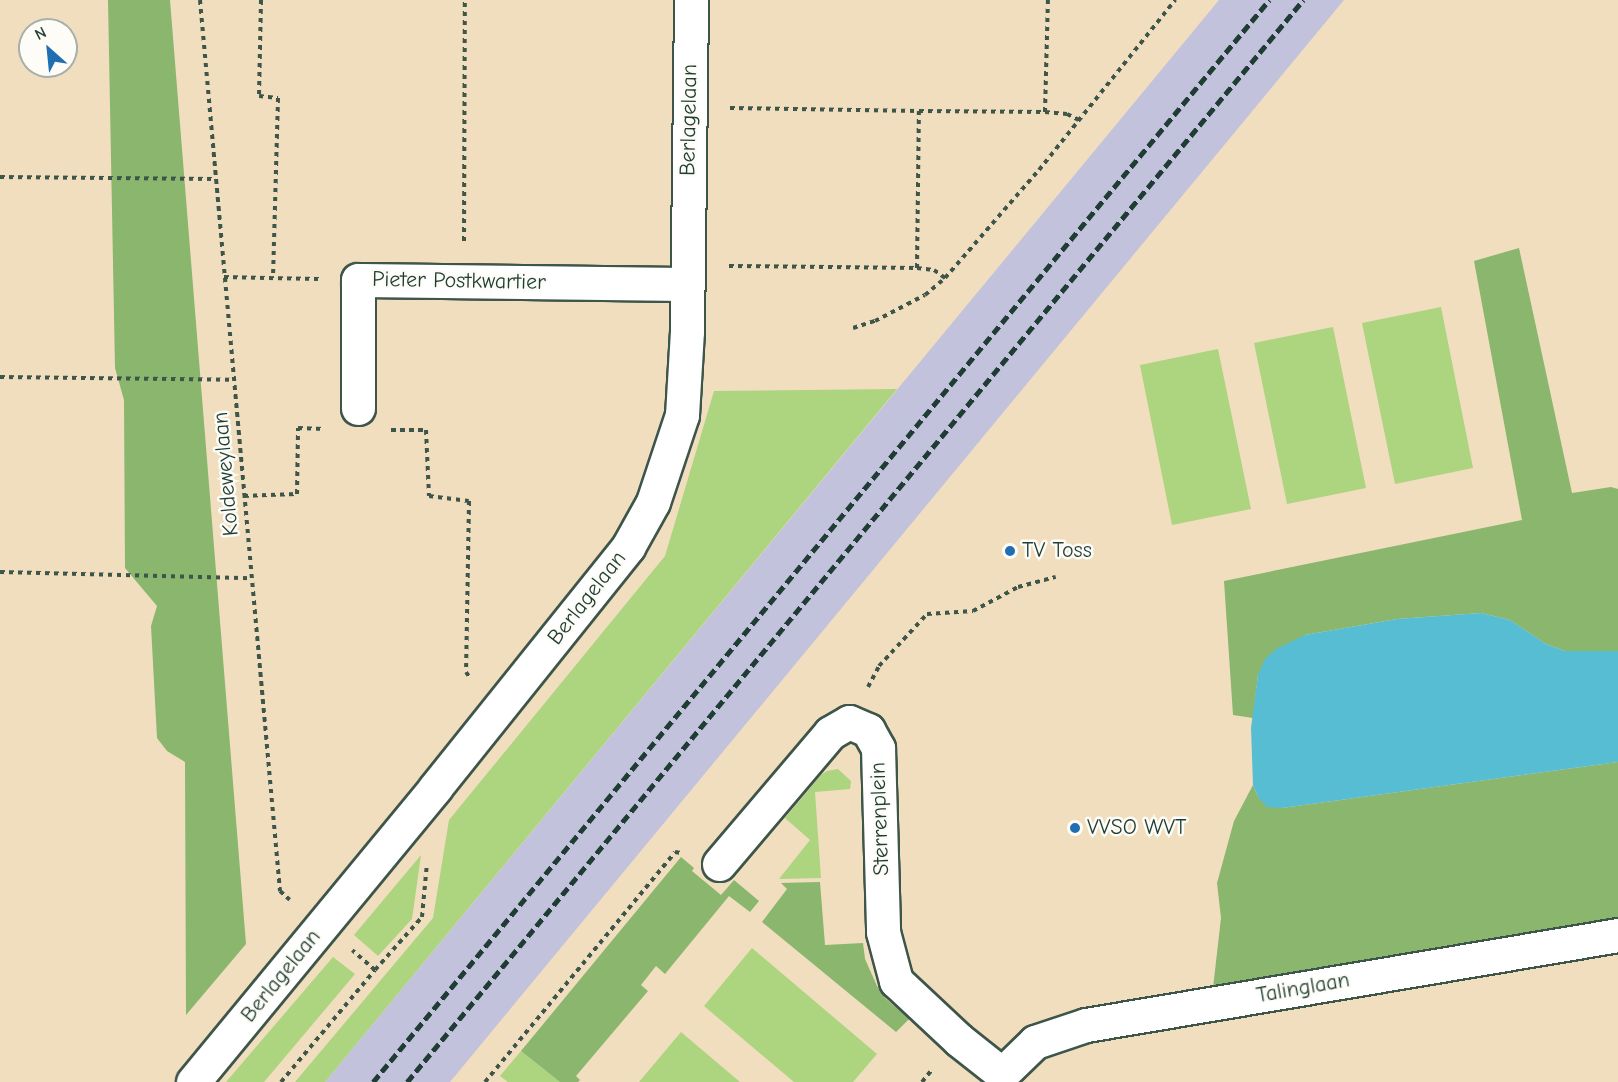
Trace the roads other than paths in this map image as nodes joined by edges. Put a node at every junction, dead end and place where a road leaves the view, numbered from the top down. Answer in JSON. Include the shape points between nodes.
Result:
{"nodes":[{"id":1,"x":691,"y":0,"type":"edge"},
{"id":2,"x":687,"y":275,"type":"junction"},
{"id":3,"x":368,"y":419,"type":"road end"},
{"id":4,"x":719,"y":864,"type":"road end"},
{"id":5,"x":1618,"y":935,"type":"edge"},
{"id":6,"x":1001,"y":1078,"type":"edge"},
{"id":7,"x":194,"y":1082,"type":"edge"}],
"edges":[{"from":1,"to":2,"type":"street","name":"Berlagelaan"},
{"from":2,"to":3,"type":"street","name":"Pieter Postkwartier","via":[[358,280]]},
{"from":2,"to":7,"type":"street","name":"Berlagelaan","via":[[682,415],[653,502],[628,547]]},
{"from":4,"to":6,"type":"street","name":"Sterrenplein","via":[[830,733],[849,722],[868,730],[878,748],[883,932],[896,981]]},
{"from":5,"to":6,"type":"street","name":"Talinglaan","via":[[1086,1025],[1035,1042]]}]}
